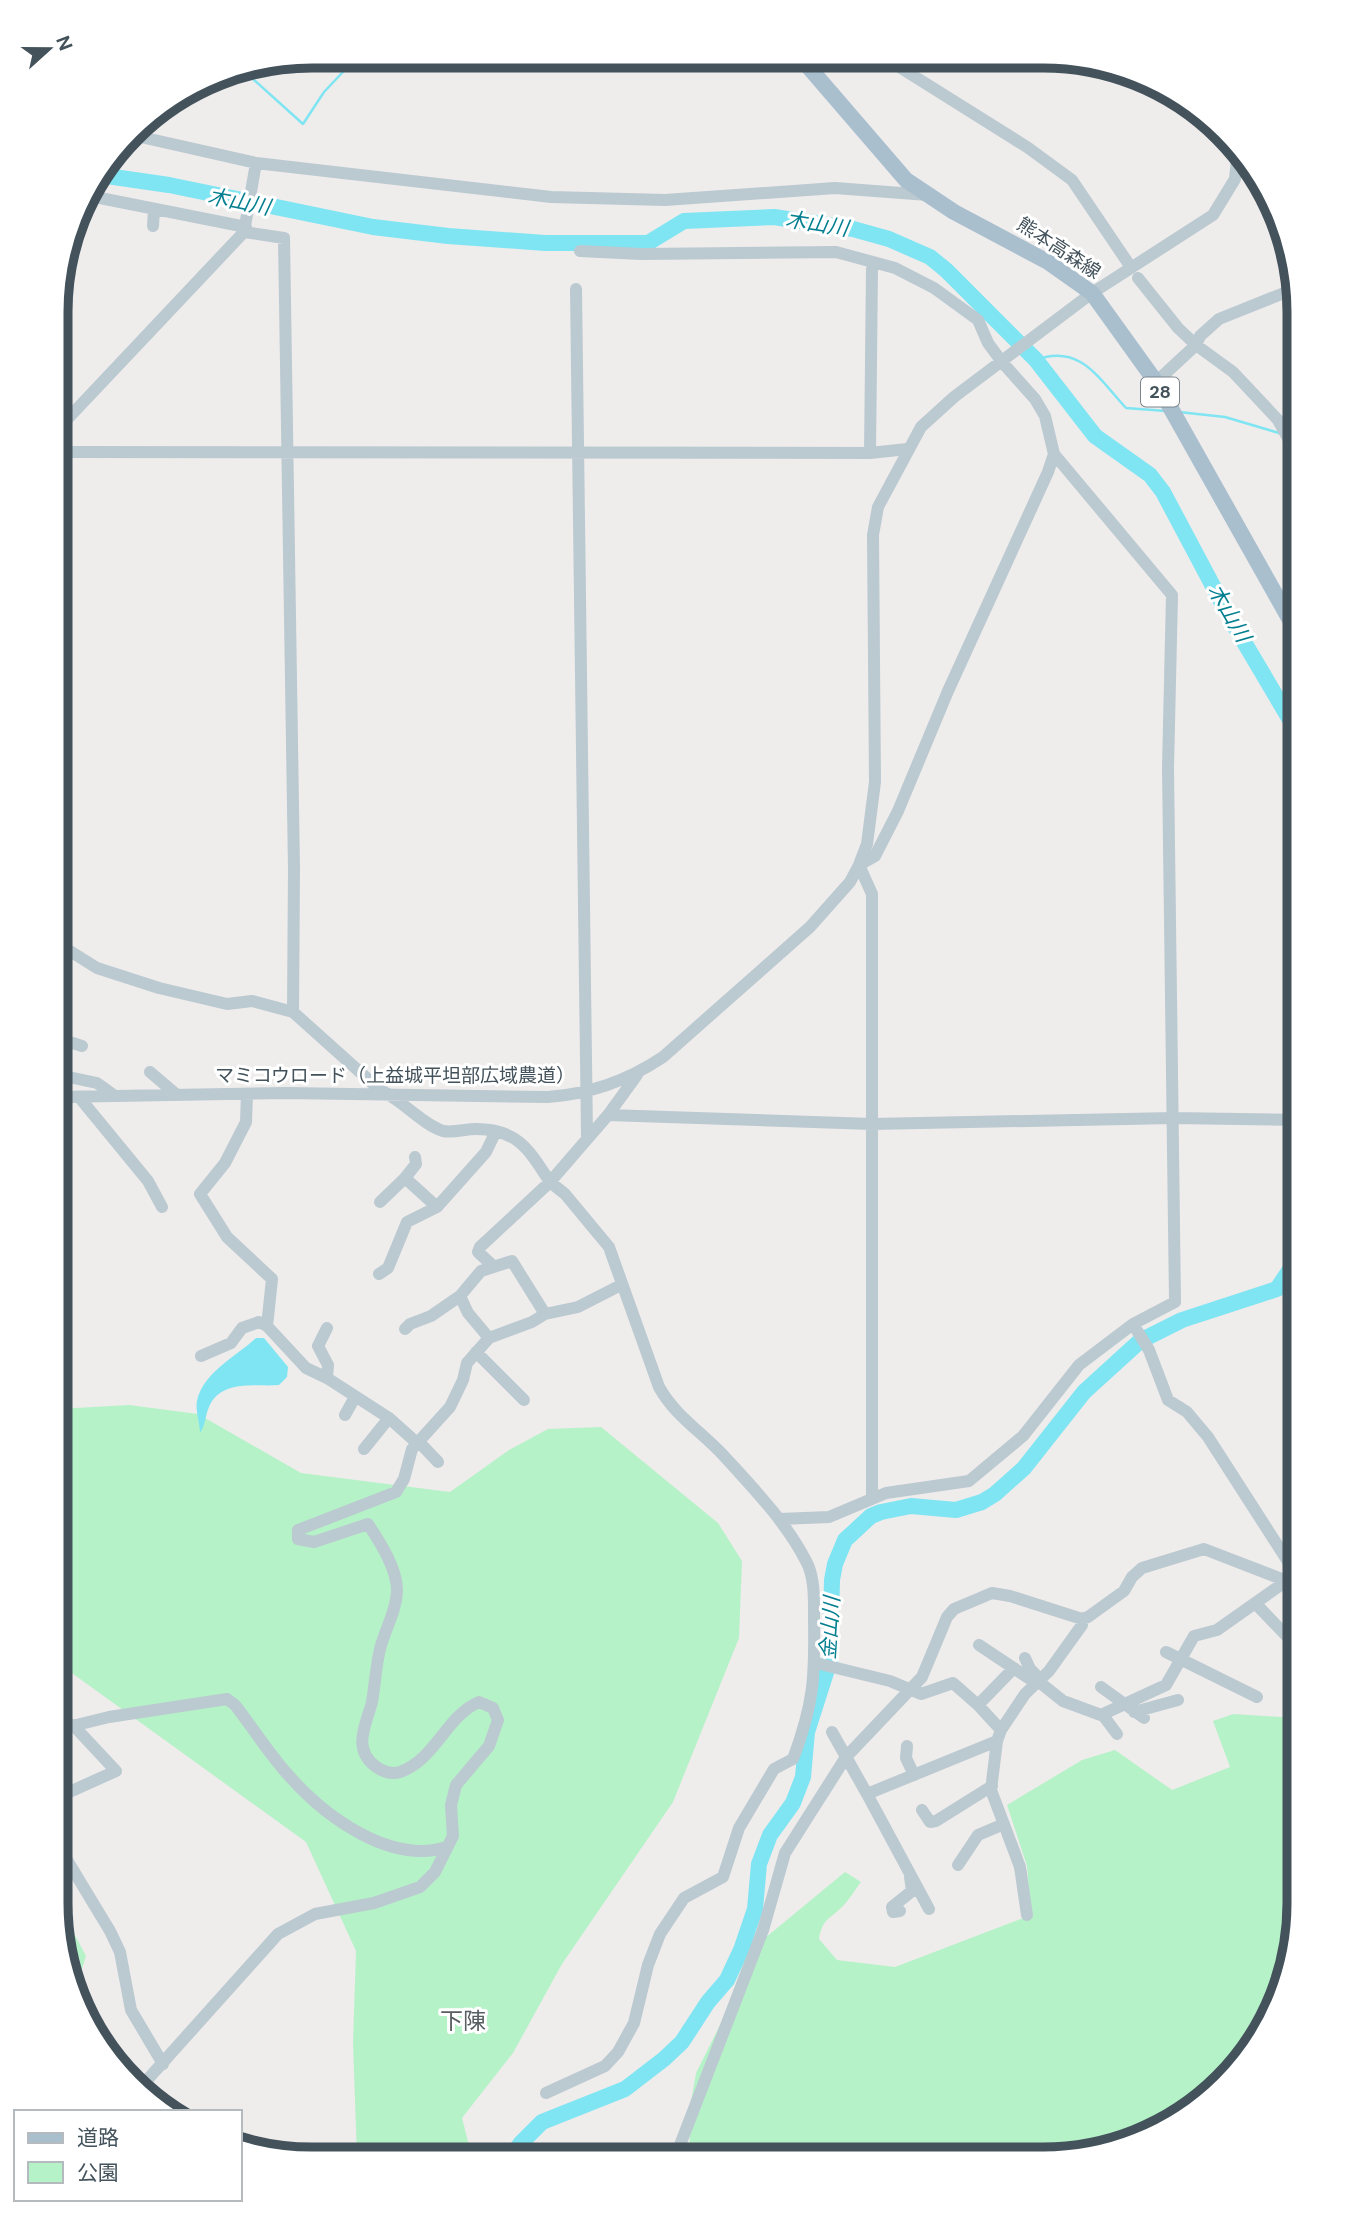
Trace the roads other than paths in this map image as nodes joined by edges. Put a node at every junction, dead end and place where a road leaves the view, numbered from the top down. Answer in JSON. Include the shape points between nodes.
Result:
{"nodes":[{"id":1,"x":809,"y":68,"type":"edge"},
{"id":2,"x":901,"y":68,"type":"edge"},
{"id":3,"x":143,"y":137,"type":"edge"},
{"id":4,"x":256,"y":163,"type":"junction"},
{"id":5,"x":1236,"y":165,"type":"edge"},
{"id":6,"x":928,"y":195,"type":"junction"},
{"id":7,"x":97,"y":198,"type":"edge"},
{"id":8,"x":154,"y":210,"type":"junction"},
{"id":9,"x":152,"y":226,"type":"dead end"},
{"id":10,"x":245,"y":230,"type":"junction"},
{"id":11,"x":580,"y":251,"type":"dead end"},
{"id":12,"x":1128,"y":263,"type":"dead end"},
{"id":13,"x":872,"y":269,"type":"dead end"},
{"id":14,"x":1138,"y":278,"type":"dead end"},
{"id":15,"x":576,"y":289,"type":"dead end"},
{"id":16,"x":1286,"y":292,"type":"edge"},
{"id":17,"x":1092,"y":293,"type":"junction"},
{"id":18,"x":1196,"y":345,"type":"junction"},
{"id":19,"x":1005,"y":359,"type":"junction"},
{"id":20,"x":1156,"y":382,"type":"junction"},
{"id":21,"x":68,"y":418,"type":"edge"},
{"id":22,"x":1287,"y":436,"type":"edge"},
{"id":23,"x":906,"y":449,"type":"junction"},
{"id":24,"x":68,"y":452,"type":"edge"},
{"id":25,"x":576,"y":452,"type":"junction"},
{"id":26,"x":288,"y":453,"type":"junction"},
{"id":27,"x":870,"y":453,"type":"junction"},
{"id":28,"x":1054,"y":454,"type":"junction"},
{"id":29,"x":1287,"y":615,"type":"edge"},
{"id":30,"x":859,"y":865,"type":"junction"},
{"id":31,"x":68,"y":950,"type":"edge"},
{"id":32,"x":292,"y":1012,"type":"junction"},
{"id":33,"x":68,"y":1042,"type":"edge"},
{"id":34,"x":82,"y":1046,"type":"dead end"},
{"id":35,"x":150,"y":1072,"type":"dead end"},
{"id":36,"x":637,"y":1074,"type":"junction"},
{"id":37,"x":68,"y":1077,"type":"edge"},
{"id":38,"x":247,"y":1094,"type":"junction"},
{"id":39,"x":585,"y":1094,"type":"junction"},
{"id":40,"x":177,"y":1095,"type":"junction"},
{"id":41,"x":115,"y":1096,"type":"junction"},
{"id":42,"x":68,"y":1097,"type":"edge"},
{"id":43,"x":79,"y":1097,"type":"junction"},
{"id":44,"x":396,"y":1097,"type":"junction"},
{"id":45,"x":608,"y":1115,"type":"junction"},
{"id":46,"x":1173,"y":1118,"type":"junction"},
{"id":47,"x":1286,"y":1121,"type":"edge"},
{"id":48,"x":872,"y":1124,"type":"junction"},
{"id":49,"x":496,"y":1131,"type":"junction"},
{"id":50,"x":587,"y":1136,"type":"junction"},
{"id":51,"x":415,"y":1157,"type":"dead end"},
{"id":52,"x":405,"y":1178,"type":"junction"},
{"id":53,"x":550,"y":1182,"type":"junction"},
{"id":54,"x":380,"y":1202,"type":"dead end"},
{"id":55,"x":163,"y":1207,"type":"dead end"},
{"id":56,"x":437,"y":1207,"type":"junction"},
{"id":57,"x":492,"y":1265,"type":"junction"},
{"id":58,"x":379,"y":1274,"type":"dead end"},
{"id":59,"x":621,"y":1285,"type":"junction"},
{"id":60,"x":460,"y":1296,"type":"junction"},
{"id":61,"x":545,"y":1314,"type":"junction"},
{"id":62,"x":267,"y":1326,"type":"junction"},
{"id":63,"x":1135,"y":1326,"type":"junction"},
{"id":64,"x":327,"y":1328,"type":"dead end"},
{"id":65,"x":405,"y":1329,"type":"dead end"},
{"id":66,"x":489,"y":1338,"type":"junction"},
{"id":67,"x":475,"y":1352,"type":"junction"},
{"id":68,"x":201,"y":1356,"type":"dead end"},
{"id":69,"x":327,"y":1378,"type":"junction"},
{"id":70,"x":355,"y":1397,"type":"junction"},
{"id":71,"x":524,"y":1401,"type":"dead end"},
{"id":72,"x":345,"y":1415,"type":"dead end"},
{"id":73,"x":389,"y":1418,"type":"junction"},
{"id":74,"x":417,"y":1442,"type":"junction"},
{"id":75,"x":365,"y":1449,"type":"dead end"},
{"id":76,"x":438,"y":1462,"type":"dead end"},
{"id":77,"x":872,"y":1498,"type":"junction"},
{"id":78,"x":780,"y":1519,"type":"junction"},
{"id":79,"x":1286,"y":1563,"type":"edge"},
{"id":80,"x":1286,"y":1574,"type":"edge"},
{"id":81,"x":1286,"y":1581,"type":"edge"},
{"id":82,"x":1255,"y":1603,"type":"junction"},
{"id":83,"x":1082,"y":1619,"type":"junction"},
{"id":84,"x":1286,"y":1636,"type":"edge"},
{"id":85,"x":979,"y":1645,"type":"dead end"},
{"id":86,"x":1166,"y":1652,"type":"dead end"},
{"id":87,"x":1025,"y":1658,"type":"dead end"},
{"id":88,"x":1182,"y":1658,"type":"junction"},
{"id":89,"x":816,"y":1663,"type":"junction"},
{"id":90,"x":1014,"y":1668,"type":"junction"},
{"id":91,"x":1038,"y":1681,"type":"junction"},
{"id":92,"x":1101,"y":1687,"type":"dead end"},
{"id":93,"x":909,"y":1688,"type":"junction"},
{"id":94,"x":1257,"y":1697,"type":"dead end"},
{"id":95,"x":1178,"y":1700,"type":"dead end"},
{"id":96,"x":1120,"y":1704,"type":"junction"},
{"id":97,"x":978,"y":1705,"type":"junction"},
{"id":98,"x":1102,"y":1714,"type":"junction"},
{"id":99,"x":73,"y":1725,"type":"junction"},
{"id":100,"x":68,"y":1726,"type":"edge"},
{"id":101,"x":832,"y":1732,"type":"dead end"},
{"id":102,"x":1117,"y":1734,"type":"dead end"},
{"id":103,"x":999,"y":1736,"type":"junction"},
{"id":104,"x":907,"y":1746,"type":"dead end"},
{"id":105,"x":846,"y":1757,"type":"junction"},
{"id":106,"x":914,"y":1775,"type":"junction"},
{"id":107,"x":992,"y":1786,"type":"junction"},
{"id":108,"x":68,"y":1793,"type":"edge"},
{"id":109,"x":867,"y":1794,"type":"junction"},
{"id":110,"x":922,"y":1810,"type":"dead end"},
{"id":111,"x":1004,"y":1824,"type":"junction"},
{"id":112,"x":447,"y":1847,"type":"junction"},
{"id":113,"x":68,"y":1862,"type":"edge"},
{"id":114,"x":958,"y":1865,"type":"dead end"},
{"id":115,"x":909,"y":1873,"type":"junction"},
{"id":116,"x":929,"y":1909,"type":"dead end"},
{"id":117,"x":900,"y":1911,"type":"dead end"},
{"id":118,"x":1027,"y":1915,"type":"dead end"},
{"id":119,"x":163,"y":2064,"type":"junction"},
{"id":120,"x":147,"y":2081,"type":"edge"},
{"id":121,"x":546,"y":2093,"type":"dead end"},
{"id":122,"x":679,"y":2147,"type":"edge"}],
"edges":[{"from":1,"to":6,"type":"main road","name":"熊本高森線","number":"28","via":[[906,180]]},
{"from":2,"to":12,"type":"street","via":[[1072,180]]},
{"from":3,"to":4,"type":"street"},
{"from":4,"to":6,"type":"street","via":[[551,197],[664,200],[835,188]]},
{"from":4,"to":10,"type":"street"},
{"from":5,"to":17,"type":"street","name":"マミコウロード（上益城平坦部広域農道）","via":[[1235,179],[1213,215]]},
{"from":6,"to":17,"type":"main road","name":"熊本高森線","number":"28","via":[[1048,262]]},
{"from":7,"to":8,"type":"street"},
{"from":8,"to":9,"type":"street"},
{"from":8,"to":10,"type":"street"},
{"from":10,"to":21,"type":"street"},
{"from":10,"to":26,"type":"street","via":[[284,238]]},
{"from":11,"to":19,"type":"street","via":[[836,252],[872,261],[895,268],[962,307],[978,320],[988,343]]},
{"from":13,"to":27,"type":"street"},
{"from":14,"to":18,"type":"street"},
{"from":15,"to":25,"type":"street"},
{"from":16,"to":18,"type":"street","via":[[1219,319]]},
{"from":17,"to":19,"type":"street","name":"マミコウロード（上益城平坦部広域農道）"},
{"from":17,"to":20,"type":"main road","name":"熊本高森線","number":"28"},
{"from":18,"to":20,"type":"street"},
{"from":18,"to":22,"type":"street","via":[[1233,372],[1278,420]]},
{"from":19,"to":23,"type":"street","name":"マミコウロード（上益城平坦部広域農道）","via":[[929,420]]},
{"from":19,"to":28,"type":"street","via":[[1040,407]]},
{"from":20,"to":29,"type":"main road","name":"熊本高森線","number":"28"},
{"from":23,"to":27,"type":"street"},
{"from":23,"to":30,"type":"street","name":"マミコウロード（上益城平坦部広域農道）","via":[[878,507],[873,535],[875,782],[867,844]]},
{"from":24,"to":26,"type":"street"},
{"from":25,"to":26,"type":"street"},
{"from":25,"to":27,"type":"street"},
{"from":25,"to":39,"type":"street"},
{"from":26,"to":32,"type":"street"},
{"from":28,"to":30,"type":"street","via":[[898,811],[875,856]]},
{"from":28,"to":46,"type":"street","via":[[1172,594],[1168,768]]},
{"from":30,"to":36,"type":"street","name":"マミコウロード（上益城平坦部広域農道）","via":[[810,927],[663,1057]]},
{"from":30,"to":48,"type":"street","via":[[872,894]]},
{"from":31,"to":32,"type":"street","via":[[97,968],[159,988],[227,1004],[252,1001]]},
{"from":32,"to":44,"type":"street","via":[[380,1090]]},
{"from":33,"to":34,"type":"street"},
{"from":35,"to":40,"type":"street"},
{"from":36,"to":39,"type":"street","name":"マミコウロード（上益城平坦部広域農道）"},
{"from":36,"to":45,"type":"street"},
{"from":37,"to":41,"type":"street","via":[[97,1083]]},
{"from":38,"to":40,"type":"street","name":"マミコウロード（上益城平坦部広域農道）"},
{"from":38,"to":44,"type":"street","name":"マミコウロード（上益城平坦部広域農道）"},
{"from":38,"to":62,"type":"street","via":[[246,1122],[225,1163],[200,1194],[228,1237],[272,1279]]},
{"from":39,"to":44,"type":"street","name":"マミコウロード（上益城平坦部広域農道）"},
{"from":39,"to":50,"type":"street"},
{"from":40,"to":41,"type":"street","name":"マミコウロード（上益城平坦部広域農道）"},
{"from":41,"to":43,"type":"street","name":"マミコウロード（上益城平坦部広域農道）"},
{"from":42,"to":43,"type":"street","name":"マミコウロード（上益城平坦部広域農道）"},
{"from":43,"to":55,"type":"street","via":[[148,1181]]},
{"from":44,"to":49,"type":"street","via":[[444,1131]]},
{"from":45,"to":48,"type":"street"},
{"from":45,"to":50,"type":"street"},
{"from":46,"to":47,"type":"street"},
{"from":46,"to":48,"type":"street"},
{"from":46,"to":63,"type":"street","via":[[1175,1302]]},
{"from":48,"to":77,"type":"street"},
{"from":49,"to":53,"type":"street","via":[[506,1132],[527,1148]]},
{"from":49,"to":56,"type":"street","via":[[486,1152]]},
{"from":50,"to":53,"type":"street"},
{"from":51,"to":52,"type":"street","via":[[416,1164]]},
{"from":52,"to":54,"type":"street"},
{"from":52,"to":56,"type":"street"},
{"from":53,"to":57,"type":"street","via":[[480,1247],[478,1252]]},
{"from":53,"to":59,"type":"street","via":[[608,1247]]},
{"from":56,"to":58,"type":"street","via":[[407,1222],[388,1268]]},
{"from":57,"to":60,"type":"street"},
{"from":57,"to":61,"type":"street","via":[[512,1261]]},
{"from":59,"to":61,"type":"street","via":[[578,1307]]},
{"from":59,"to":78,"type":"street","via":[[669,1406],[722,1453]]},
{"from":60,"to":65,"type":"street"},
{"from":60,"to":66,"type":"street"},
{"from":61,"to":66,"type":"street"},
{"from":62,"to":68,"type":"street","via":[[250,1324],[236,1332],[231,1343]]},
{"from":62,"to":69,"type":"street","via":[[306,1368]]},
{"from":63,"to":77,"type":"street","via":[[1079,1365],[1024,1436],[970,1481]]},
{"from":63,"to":79,"type":"street","via":[[1168,1400],[1187,1412],[1208,1437]]},
{"from":64,"to":69,"type":"street","via":[[318,1346],[328,1365]]},
{"from":66,"to":67,"type":"street"},
{"from":67,"to":71,"type":"street"},
{"from":67,"to":74,"type":"street","via":[[450,1407]]},
{"from":69,"to":70,"type":"street"},
{"from":70,"to":72,"type":"street"},
{"from":70,"to":73,"type":"street"},
{"from":73,"to":74,"type":"street"},
{"from":73,"to":75,"type":"street"},
{"from":74,"to":76,"type":"street"},
{"from":74,"to":112,"type":"street","via":[[396,1492],[298,1530],[298,1539],[314,1542],[368,1524],[383,1547],[398,1589],[362,1734],[369,1762],[395,1773],[412,1767],[469,1706],[479,1702],[493,1707],[498,1720],[489,1746],[452,1795],[453,1836]]},
{"from":77,"to":78,"type":"street","via":[[829,1517]]},
{"from":78,"to":89,"type":"street","via":[[807,1563],[814,1598]]},
{"from":80,"to":83,"type":"street","via":[[1204,1549],[1142,1568],[1124,1591]]},
{"from":81,"to":82,"type":"street"},
{"from":82,"to":84,"type":"street"},
{"from":82,"to":88,"type":"street","via":[[1217,1630],[1194,1636]]},
{"from":83,"to":91,"type":"street"},
{"from":83,"to":93,"type":"street","via":[[1010,1596],[992,1593],[979,1597],[947,1617],[927,1668]]},
{"from":85,"to":90,"type":"street"},
{"from":86,"to":88,"type":"street"},
{"from":87,"to":91,"type":"street"},
{"from":88,"to":94,"type":"street"},
{"from":88,"to":96,"type":"street","via":[[1166,1685]]},
{"from":89,"to":93,"type":"street"},
{"from":89,"to":121,"type":"street","via":[[815,1685],[793,1759],[774,1769],[739,1828],[723,1877],[684,1898],[660,1934],[634,2022],[618,2052],[605,2066]]},
{"from":90,"to":91,"type":"street"},
{"from":90,"to":97,"type":"street"},
{"from":91,"to":98,"type":"street","via":[[1063,1701]]},
{"from":91,"to":103,"type":"street"},
{"from":92,"to":96,"type":"street"},
{"from":93,"to":97,"type":"street","via":[[921,1694],[953,1683]]},
{"from":93,"to":105,"type":"street"},
{"from":95,"to":96,"type":"street","via":[[1139,1715]]},
{"from":96,"to":98,"type":"street"},
{"from":97,"to":103,"type":"street"},
{"from":98,"to":102,"type":"street"},
{"from":99,"to":100,"type":"street"},
{"from":99,"to":108,"type":"street","via":[[116,1771]]},
{"from":99,"to":112,"type":"street","via":[[227,1699],[290,1777],[319,1805],[361,1834],[413,1849]]},
{"from":101,"to":105,"type":"street"},
{"from":103,"to":106,"type":"street"},
{"from":103,"to":107,"type":"street"},
{"from":104,"to":106,"type":"street","via":[[906,1758]]},
{"from":105,"to":109,"type":"street"},
{"from":105,"to":122,"type":"street","via":[[785,1853],[763,1930]]},
{"from":106,"to":109,"type":"street"},
{"from":107,"to":110,"type":"street","via":[[936,1821],[930,1822]]},
{"from":107,"to":111,"type":"street"},
{"from":109,"to":115,"type":"street"},
{"from":111,"to":114,"type":"street","via":[[978,1835]]},
{"from":111,"to":118,"type":"street","via":[[1020,1867]]},
{"from":112,"to":119,"type":"street","via":[[435,1872],[420,1887],[374,1903],[315,1914],[278,1934]]},
{"from":113,"to":119,"type":"street","via":[[120,1952],[131,2010]]},
{"from":115,"to":116,"type":"street"},
{"from":115,"to":117,"type":"street","via":[[912,1891],[892,1907],[893,1912]]},
{"from":119,"to":120,"type":"street"}]}
